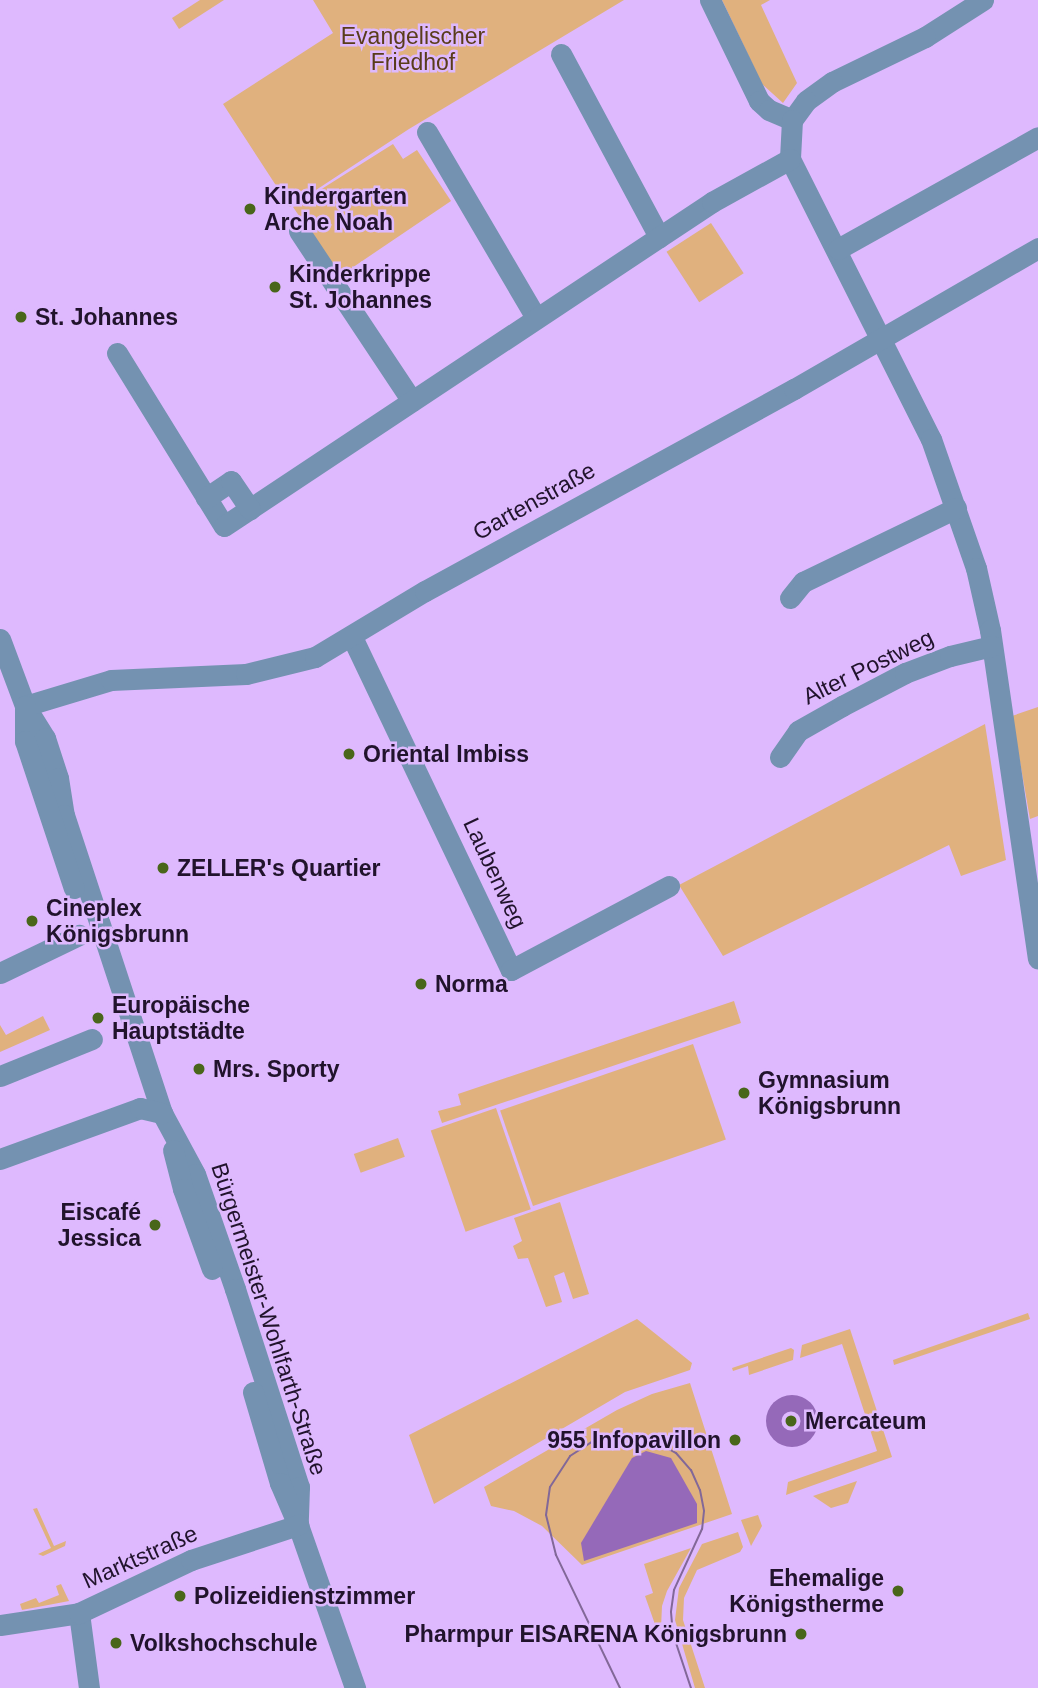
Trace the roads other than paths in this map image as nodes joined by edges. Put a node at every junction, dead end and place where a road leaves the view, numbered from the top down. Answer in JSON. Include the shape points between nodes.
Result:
{"nodes":[{"id":1,"x":710,"y":0,"type":"edge"},
{"id":2,"x":983,"y":0,"type":"edge"},
{"id":3,"x":561,"y":54,"type":"dead end"},
{"id":4,"x":792,"y":120,"type":"junction"},
{"id":5,"x":427,"y":132,"type":"dead end"},
{"id":6,"x":1038,"y":137,"type":"edge"},
{"id":7,"x":790,"y":159,"type":"junction"},
{"id":8,"x":299,"y":231,"type":"dead end"},
{"id":9,"x":659,"y":237,"type":"junction"},
{"id":10,"x":1038,"y":248,"type":"edge"},
{"id":11,"x":838,"y":249,"type":"junction"},
{"id":12,"x":537,"y":318,"type":"junction"},
{"id":13,"x":882,"y":337,"type":"junction"},
{"id":14,"x":117,"y":354,"type":"dead end"},
{"id":15,"x":412,"y":401,"type":"junction"},
{"id":16,"x":206,"y":498,"type":"junction"},
{"id":17,"x":957,"y":508,"type":"junction"},
{"id":18,"x":250,"y":509,"type":"junction"},
{"id":19,"x":790,"y":598,"type":"dead end"},
{"id":20,"x":352,"y":637,"type":"junction"},
{"id":21,"x":0,"y":639,"type":"edge"},
{"id":22,"x":992,"y":646,"type":"junction"},
{"id":23,"x":5,"y":669,"type":"edge"},
{"id":24,"x":25,"y":706,"type":"junction"},
{"id":25,"x":780,"y":757,"type":"dead end"},
{"id":26,"x":669,"y":886,"type":"dead end"},
{"id":27,"x":79,"y":935,"type":"dead end"},
{"id":28,"x":1038,"y":959,"type":"edge"},
{"id":29,"x":0,"y":973,"type":"edge"},
{"id":30,"x":92,"y":1039,"type":"dead end"},
{"id":31,"x":0,"y":1076,"type":"edge"},
{"id":32,"x":162,"y":1113,"type":"junction"},
{"id":33,"x":0,"y":1159,"type":"edge"},
{"id":34,"x":298,"y":1525,"type":"junction"},
{"id":35,"x":79,"y":1613,"type":"junction"},
{"id":36,"x":0,"y":1625,"type":"edge"},
{"id":37,"x":89,"y":1688,"type":"edge"},
{"id":38,"x":355,"y":1688,"type":"edge"}],
"edges":[{"from":1,"to":4,"type":"street","via":[[759,101]]},
{"from":2,"to":4,"type":"street","via":[[925,37],[832,82],[806,101]]},
{"from":3,"to":9,"type":"street"},
{"from":4,"to":7,"type":"street"},
{"from":5,"to":12,"type":"street"},
{"from":6,"to":11,"type":"street"},
{"from":7,"to":9,"type":"street"},
{"from":7,"to":11,"type":"street"},
{"from":8,"to":15,"type":"street"},
{"from":9,"to":12,"type":"street"},
{"from":10,"to":13,"type":"street","name":"Gartenstraße"},
{"from":11,"to":13,"type":"street"},
{"from":12,"to":15,"type":"street"},
{"from":13,"to":17,"type":"street","via":[[931,439]]},
{"from":13,"to":20,"type":"street","name":"Gartenstraße","via":[[444,580]]},
{"from":14,"to":16,"type":"street"},
{"from":15,"to":18,"type":"street"},
{"from":16,"to":18,"type":"street","via":[[231,481]]},
{"from":16,"to":18,"type":"street","via":[[224,526]]},
{"from":17,"to":19,"type":"street","via":[[803,582]]},
{"from":17,"to":22,"type":"street","via":[[976,568]]},
{"from":20,"to":24,"type":"street","name":"Gartenstraße","via":[[316,657],[283,667],[204,677],[111,680]]},
{"from":20,"to":26,"type":"street","name":"Laubenweg","via":[[511,970]]},
{"from":21,"to":23,"type":"street","name":"Bürgermeister-Wohlfarth-Straße"},
{"from":22,"to":25,"type":"street","name":"Alter Postweg","via":[[950,656],[862,695],[798,731]]},
{"from":22,"to":28,"type":"street"},
{"from":23,"to":24,"type":"street","name":"Bürgermeister-Wohlfarth-Straße"},
{"from":24,"to":32,"type":"street","name":"Bürgermeister-Wohlfarth-Straße","via":[[25,741],[42,761],[144,1088]]},
{"from":27,"to":29,"type":"street"},
{"from":30,"to":31,"type":"street"},
{"from":32,"to":33,"type":"street","via":[[140,1108]]},
{"from":32,"to":34,"type":"street","name":"Bürgermeister-Wohlfarth-Straße","via":[[172,1135],[183,1189],[282,1461]]},
{"from":34,"to":35,"type":"street","name":"Marktstraße","via":[[191,1560]]},
{"from":34,"to":38,"type":"street","name":"Bürgermeister-Wohlfarth-Straße"},
{"from":35,"to":36,"type":"street","name":"Marktstraße"},
{"from":35,"to":37,"type":"street"}]}
